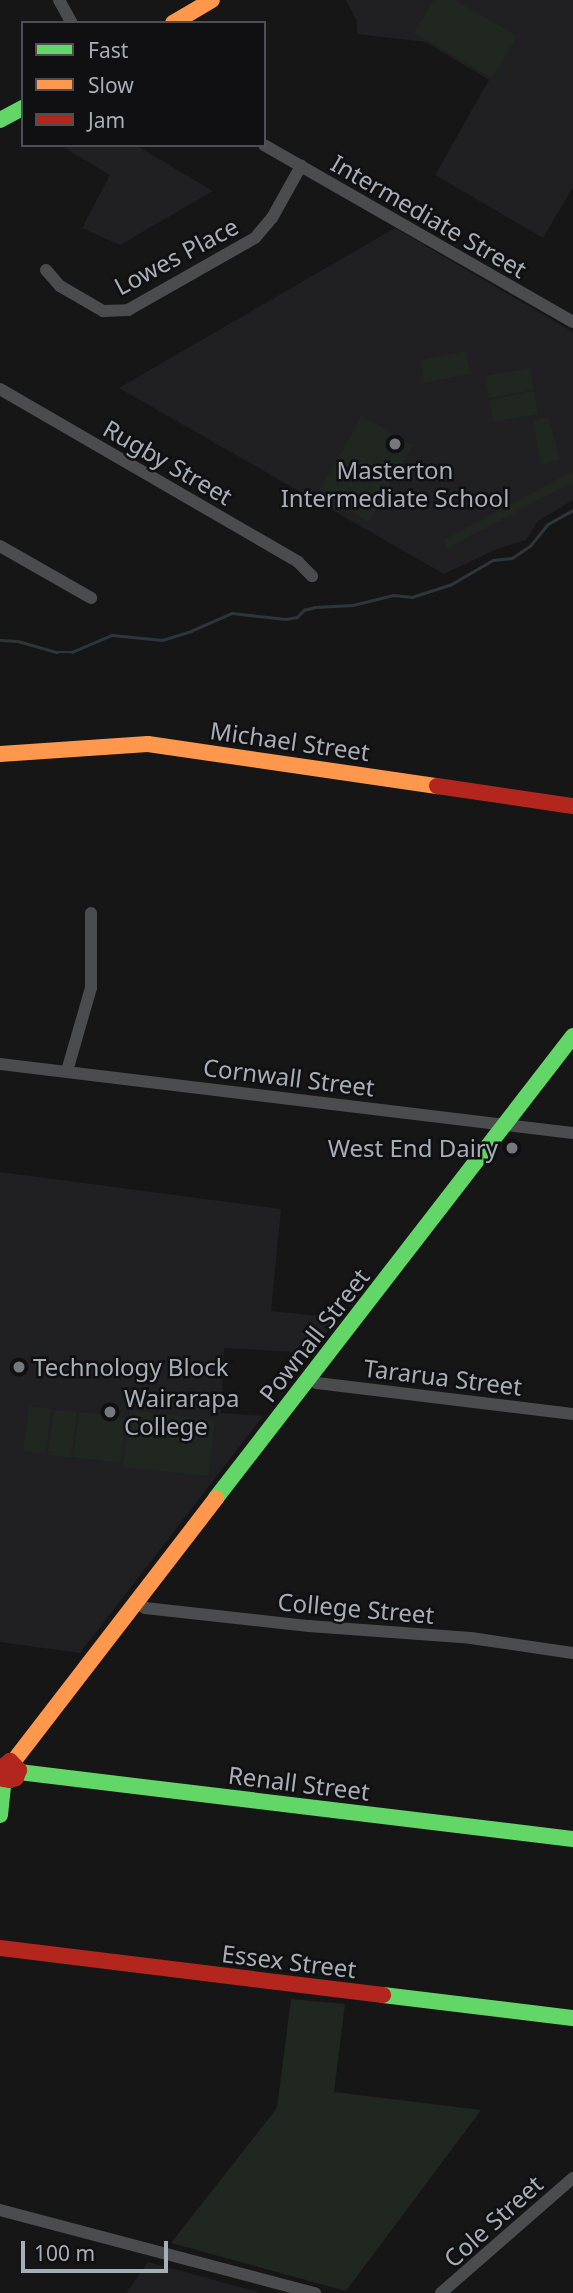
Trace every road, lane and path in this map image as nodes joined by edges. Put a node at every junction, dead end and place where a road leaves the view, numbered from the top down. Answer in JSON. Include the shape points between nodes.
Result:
{"nodes":[{"id":1,"x":59,"y":0,"type":"edge"},
{"id":2,"x":212,"y":0,"type":"edge"},
{"id":3,"x":71,"y":21,"type":"edge"},
{"id":4,"x":176,"y":21,"type":"edge"},
{"id":5,"x":21,"y":109,"type":"edge"},
{"id":6,"x":0,"y":120,"type":"edge"},
{"id":7,"x":266,"y":146,"type":"edge"},
{"id":8,"x":300,"y":166,"type":"junction"},
{"id":9,"x":46,"y":270,"type":"dead end"},
{"id":10,"x":571,"y":318,"type":"edge"},
{"id":11,"x":0,"y":389,"type":"edge"},
{"id":12,"x":0,"y":546,"type":"edge"},
{"id":13,"x":312,"y":576,"type":"dead end"},
{"id":14,"x":91,"y":598,"type":"dead end"},
{"id":15,"x":0,"y":754,"type":"edge"},
{"id":16,"x":573,"y":806,"type":"edge"},
{"id":17,"x":91,"y":914,"type":"dead end"},
{"id":18,"x":573,"y":1036,"type":"edge"},
{"id":19,"x":0,"y":1063,"type":"edge"},
{"id":20,"x":67,"y":1071,"type":"junction"},
{"id":21,"x":505,"y":1124,"type":"junction"},
{"id":22,"x":573,"y":1133,"type":"edge"},
{"id":23,"x":310,"y":1378,"type":"junction"},
{"id":24,"x":573,"y":1414,"type":"edge"},
{"id":25,"x":136,"y":1603,"type":"junction"},
{"id":26,"x":573,"y":1653,"type":"edge"},
{"id":27,"x":7,"y":1771,"type":"edge"},
{"id":28,"x":0,"y":1815,"type":"edge"},
{"id":29,"x":573,"y":1839,"type":"edge"},
{"id":30,"x":0,"y":1948,"type":"edge"},
{"id":31,"x":573,"y":2018,"type":"edge"},
{"id":32,"x":573,"y":2178,"type":"edge"},
{"id":33,"x":0,"y":2210,"type":"edge"},
{"id":34,"x":315,"y":2293,"type":"edge"},
{"id":35,"x":441,"y":2293,"type":"edge"}],
"edges":[{"from":1,"to":3,"type":"street"},
{"from":2,"to":4,"type":"main road"},
{"from":5,"to":6,"type":"main road"},
{"from":7,"to":8,"type":"street","name":"Intermediate Street"},
{"from":8,"to":9,"type":"street","name":"Lowes Place","via":[[272,218],[255,238],[128,310],[103,311],[60,286]]},
{"from":8,"to":10,"type":"street","name":"Intermediate Street"},
{"from":11,"to":13,"type":"street","name":"Rugby Street","via":[[298,562]]},
{"from":12,"to":14,"type":"street"},
{"from":15,"to":16,"type":"main road","name":"Michael Street","via":[[148,744]]},
{"from":17,"to":20,"type":"street","via":[[91,988]]},
{"from":18,"to":21,"type":"main road","name":"Pownall Street"},
{"from":19,"to":20,"type":"street","name":"Cornwall Street"},
{"from":20,"to":21,"type":"street","name":"Cornwall Street"},
{"from":21,"to":22,"type":"street","name":"Cornwall Street"},
{"from":21,"to":23,"type":"main road","name":"Pownall Street"},
{"from":23,"to":24,"type":"street","name":"Tararua Street","via":[[317,1383]]},
{"from":23,"to":25,"type":"main road","name":"Pownall Street"},
{"from":25,"to":26,"type":"street","name":"College Street","via":[[145,1608],[471,1638]]},
{"from":25,"to":27,"type":"main road","name":"Pownall Street"},
{"from":27,"to":28,"type":"main road"},
{"from":27,"to":29,"type":"main road","name":"Renall Street"},
{"from":30,"to":31,"type":"main road","name":"Essex Street"},
{"from":32,"to":35,"type":"street","name":"Cole Street"},
{"from":33,"to":34,"type":"street"}]}
